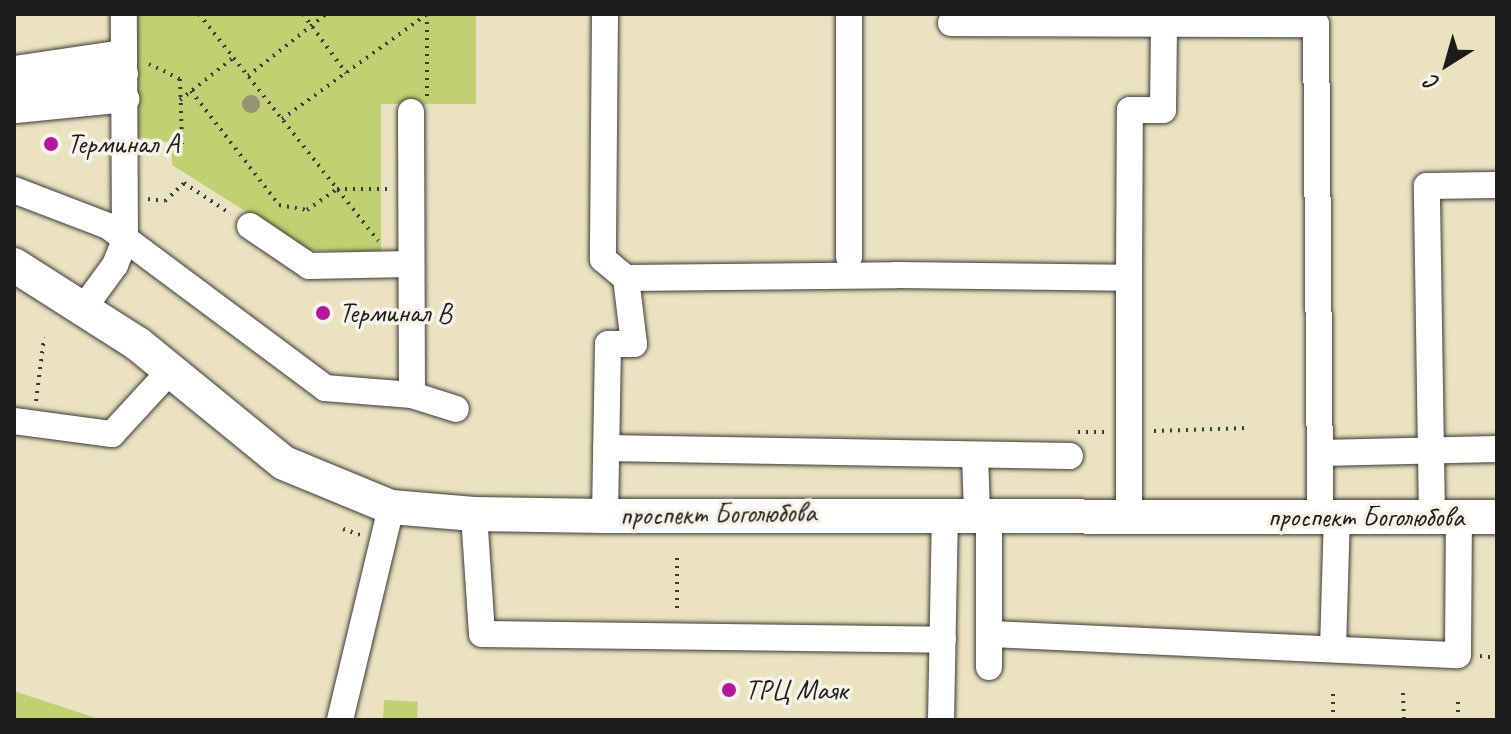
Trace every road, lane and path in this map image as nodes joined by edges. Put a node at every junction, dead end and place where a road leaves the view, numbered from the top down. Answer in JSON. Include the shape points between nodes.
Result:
{"nodes":[{"id":1,"x":124,"y":14,"type":"edge"},
{"id":2,"x":199,"y":14,"type":"edge"},
{"id":3,"x":303,"y":14,"type":"edge"},
{"id":4,"x":326,"y":14,"type":"edge"},
{"id":5,"x":427,"y":14,"type":"edge"},
{"id":6,"x":605,"y":14,"type":"edge"},
{"id":7,"x":849,"y":14,"type":"edge"},
{"id":8,"x":951,"y":23,"type":"dead end"},
{"id":9,"x":312,"y":25,"type":"junction"},
{"id":10,"x":1164,"y":26,"type":"junction"},
{"id":11,"x":234,"y":57,"type":"junction"},
{"id":12,"x":14,"y":69,"type":"edge"},
{"id":13,"x":129,"y":72,"type":"junction"},
{"id":14,"x":346,"y":73,"type":"junction"},
{"id":15,"x":248,"y":76,"type":"junction"},
{"id":16,"x":191,"y":91,"type":"junction"},
{"id":17,"x":15,"y":100,"type":"edge"},
{"id":18,"x":180,"y":100,"type":"junction"},
{"id":19,"x":411,"y":112,"type":"joint"},
{"id":20,"x":282,"y":119,"type":"junction"},
{"id":21,"x":182,"y":144,"type":"dead end"},
{"id":22,"x":1497,"y":185,"type":"edge"},
{"id":23,"x":337,"y":189,"type":"junction"},
{"id":24,"x":411,"y":189,"type":"junction"},
{"id":25,"x":14,"y":190,"type":"edge"},
{"id":26,"x":125,"y":196,"type":"junction"},
{"id":27,"x":250,"y":226,"type":"joint"},
{"id":28,"x":125,"y":240,"type":"junction"},
{"id":29,"x":849,"y":257,"type":"dead end"},
{"id":30,"x":404,"y":264,"type":"junction"},
{"id":31,"x":14,"y":265,"type":"edge"},
{"id":32,"x":626,"y":278,"type":"junction"},
{"id":33,"x":1129,"y":278,"type":"junction"},
{"id":34,"x":85,"y":306,"type":"junction"},
{"id":35,"x":170,"y":371,"type":"junction"},
{"id":36,"x":412,"y":395,"type":"junction"},
{"id":37,"x":456,"y":409,"type":"dead end"},
{"id":38,"x":14,"y":421,"type":"edge"},
{"id":39,"x":606,"y":448,"type":"junction"},
{"id":40,"x":1497,"y":449,"type":"edge"},
{"id":41,"x":1429,"y":450,"type":"junction"},
{"id":42,"x":1320,"y":453,"type":"junction"},
{"id":43,"x":975,"y":455,"type":"junction"},
{"id":44,"x":1070,"y":456,"type":"dead end"},
{"id":45,"x":391,"y":507,"type":"junction"},
{"id":46,"x":970,"y":513,"type":"junction"},
{"id":47,"x":474,"y":514,"type":"junction"},
{"id":48,"x":605,"y":516,"type":"junction"},
{"id":49,"x":1129,"y":517,"type":"junction"},
{"id":50,"x":1445,"y":517,"type":"junction"},
{"id":51,"x":1497,"y":517,"type":"edge"},
{"id":52,"x":1329,"y":518,"type":"junction"},
{"id":53,"x":677,"y":558,"type":"dead end"},
{"id":54,"x":991,"y":634,"type":"junction"},
{"id":55,"x":677,"y":636,"type":"junction"},
{"id":56,"x":943,"y":640,"type":"junction"},
{"id":57,"x":1333,"y":649,"type":"junction"},
{"id":58,"x":989,"y":667,"type":"dead end"},
{"id":59,"x":1333,"y":689,"type":"dead end"},
{"id":60,"x":1403,"y":693,"type":"dead end"},
{"id":61,"x":1458,"y":696,"type":"dead end"},
{"id":62,"x":340,"y":720,"type":"edge"},
{"id":63,"x":941,"y":720,"type":"edge"},
{"id":64,"x":1333,"y":720,"type":"edge"},
{"id":65,"x":1404,"y":720,"type":"edge"},
{"id":66,"x":1458,"y":720,"type":"edge"}],
"edges":[{"from":1,"to":13,"type":"lane"},
{"from":2,"to":11,"type":"path"},
{"from":3,"to":9,"type":"path"},
{"from":4,"to":9,"type":"path"},
{"from":5,"to":14,"type":"path"},
{"from":5,"to":19,"type":"path","via":[[428,114]]},
{"from":6,"to":32,"type":"lane","via":[[603,259]]},
{"from":7,"to":29,"type":"lane"},
{"from":8,"to":10,"type":"lane"},
{"from":9,"to":14,"type":"path"},
{"from":9,"to":15,"type":"path"},
{"from":10,"to":33,"type":"lane","via":[[1163,110],[1130,110]]},
{"from":10,"to":42,"type":"lane","via":[[1316,24]]},
{"from":11,"to":15,"type":"path"},
{"from":11,"to":16,"type":"path"},
{"from":12,"to":13,"type":"lane"},
{"from":13,"to":17,"type":"lane"},
{"from":13,"to":18,"type":"path","via":[[180,79]]},
{"from":13,"to":26,"type":"lane"},
{"from":14,"to":20,"type":"path"},
{"from":15,"to":20,"type":"path"},
{"from":16,"to":18,"type":"path"},
{"from":16,"to":23,"type":"path","via":[[279,205],[307,210]]},
{"from":18,"to":21,"type":"path"},
{"from":19,"to":24,"type":"lane"},
{"from":20,"to":23,"type":"path"},
{"from":22,"to":41,"type":"lane","via":[[1427,186]]},
{"from":23,"to":24,"type":"path"},
{"from":23,"to":30,"type":"path"},
{"from":24,"to":30,"type":"lane"},
{"from":25,"to":28,"type":"lane","via":[[108,226]]},
{"from":26,"to":27,"type":"path","via":[[165,201],[184,183]]},
{"from":26,"to":28,"type":"lane"},
{"from":27,"to":30,"type":"lane","via":[[309,266]]},
{"from":28,"to":34,"type":"lane","via":[[115,265]]},
{"from":28,"to":36,"type":"lane","via":[[325,388]]},
{"from":30,"to":36,"type":"lane"},
{"from":31,"to":34,"type":"main road","name":"проспект Боголюбова"},
{"from":32,"to":33,"type":"lane"},
{"from":32,"to":39,"type":"lane","via":[[634,344],[608,344],[596,410]]},
{"from":33,"to":49,"type":"lane"},
{"from":34,"to":35,"type":"main road","name":"проспект Боголюбова"},
{"from":35,"to":38,"type":"lane","via":[[112,434]]},
{"from":35,"to":45,"type":"main road","name":"проспект Боголюбова","via":[[284,463]]},
{"from":36,"to":37,"type":"lane"},
{"from":39,"to":43,"type":"lane"},
{"from":39,"to":48,"type":"lane"},
{"from":40,"to":41,"type":"lane"},
{"from":41,"to":42,"type":"lane"},
{"from":41,"to":50,"type":"lane"},
{"from":42,"to":52,"type":"lane"},
{"from":43,"to":44,"type":"lane"},
{"from":43,"to":46,"type":"lane"},
{"from":45,"to":47,"type":"main road","name":"проспект Боголюбова"},
{"from":45,"to":62,"type":"lane"},
{"from":46,"to":48,"type":"main road","name":"проспект Боголюбова"},
{"from":46,"to":49,"type":"main road","name":"проспект Боголюбова"},
{"from":46,"to":54,"type":"lane"},
{"from":46,"to":56,"type":"lane"},
{"from":47,"to":48,"type":"main road","name":"проспект Боголюбова"},
{"from":47,"to":55,"type":"lane","via":[[482,634]]},
{"from":49,"to":52,"type":"main road","name":"проспект Боголюбова"},
{"from":50,"to":51,"type":"main road","name":"проспект Боголюбова"},
{"from":50,"to":52,"type":"main road","name":"проспект Боголюбова"},
{"from":50,"to":57,"type":"lane","via":[[1458,655]]},
{"from":52,"to":57,"type":"lane"},
{"from":53,"to":55,"type":"path"},
{"from":54,"to":57,"type":"lane"},
{"from":54,"to":58,"type":"lane"},
{"from":55,"to":56,"type":"lane"},
{"from":56,"to":63,"type":"lane"},
{"from":59,"to":64,"type":"path"},
{"from":60,"to":65,"type":"path"},
{"from":61,"to":66,"type":"path"}]}
